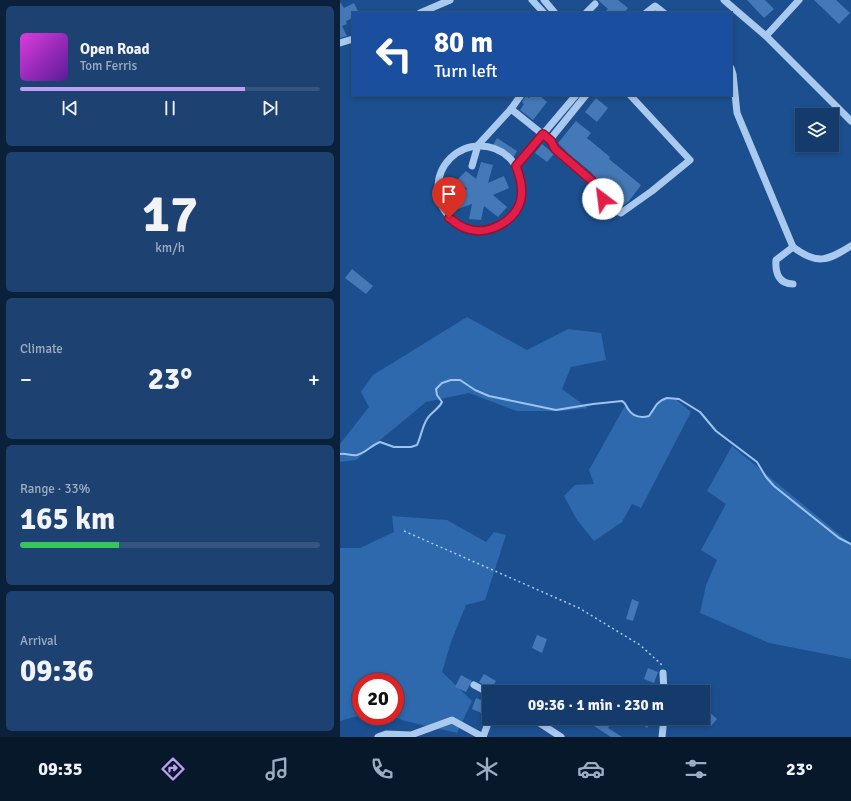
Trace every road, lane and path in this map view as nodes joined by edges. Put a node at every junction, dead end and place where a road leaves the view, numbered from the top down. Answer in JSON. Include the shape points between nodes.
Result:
{"nodes":[{"id":1,"x":450,"y":0,"type":"edge"},
{"id":2,"x":532,"y":0,"type":"edge"},
{"id":3,"x":544,"y":0,"type":"edge"},
{"id":4,"x":660,"y":0,"type":"edge"},
{"id":5,"x":724,"y":0,"type":"edge"},
{"id":6,"x":799,"y":0,"type":"edge"},
{"id":7,"x":436,"y":2,"type":"edge"},
{"id":8,"x":733,"y":3,"type":"edge"},
{"id":9,"x":594,"y":4,"type":"dead end"},
{"id":10,"x":654,"y":6,"type":"junction"},
{"id":11,"x":421,"y":12,"type":"edge"},
{"id":12,"x":543,"y":12,"type":"edge"},
{"id":13,"x":554,"y":12,"type":"edge"},
{"id":14,"x":587,"y":12,"type":"edge"},
{"id":15,"x":647,"y":12,"type":"edge"},
{"id":16,"x":663,"y":12,"type":"edge"},
{"id":17,"x":766,"y":36,"type":"junction"},
{"id":18,"x":352,"y":39,"type":"edge"},
{"id":19,"x":340,"y":43,"type":"edge"},
{"id":20,"x":732,"y":70,"type":"edge"},
{"id":21,"x":520,"y":96,"type":"edge"},
{"id":22,"x":575,"y":96,"type":"edge"},
{"id":23,"x":585,"y":96,"type":"edge"},
{"id":24,"x":631,"y":96,"type":"edge"},
{"id":25,"x":570,"y":102,"type":"junction"},
{"id":26,"x":576,"y":108,"type":"junction"},
{"id":27,"x":511,"y":109,"type":"junction"},
{"id":28,"x":851,"y":121,"type":"edge"},
{"id":29,"x":543,"y":134,"type":"junction"},
{"id":30,"x":551,"y":141,"type":"junction"},
{"id":31,"x":478,"y":145,"type":"junction"},
{"id":32,"x":472,"y":166,"type":"dead end"},
{"id":33,"x":516,"y":166,"type":"junction"},
{"id":34,"x":851,"y":246,"type":"edge"},
{"id":35,"x":793,"y":247,"type":"junction"},
{"id":36,"x":793,"y":284,"type":"dead end"},
{"id":37,"x":404,"y":531,"type":"dead end"},
{"id":38,"x":663,"y":673,"type":"joint"},
{"id":39,"x":474,"y":685,"type":"dead end"},
{"id":40,"x":664,"y":685,"type":"edge"},
{"id":41,"x":482,"y":689,"type":"edge"},
{"id":42,"x":487,"y":725,"type":"edge"},
{"id":43,"x":543,"y":725,"type":"edge"},
{"id":44,"x":663,"y":725,"type":"edge"},
{"id":45,"x":378,"y":737,"type":"edge"},
{"id":46,"x":483,"y":737,"type":"edge"},
{"id":47,"x":561,"y":737,"type":"edge"},
{"id":48,"x":662,"y":737,"type":"edge"}],
"edges":[{"from":1,"to":7,"type":"street"},
{"from":2,"to":12,"type":"street"},
{"from":3,"to":13,"type":"street"},
{"from":4,"to":10,"type":"street"},
{"from":5,"to":8,"type":"street"},
{"from":6,"to":17,"type":"street"},
{"from":7,"to":11,"type":"street"},
{"from":8,"to":17,"type":"street"},
{"from":9,"to":14,"type":"street"},
{"from":10,"to":15,"type":"street"},
{"from":10,"to":16,"type":"street"},
{"from":17,"to":28,"type":"street"},
{"from":18,"to":19,"type":"street"},
{"from":20,"to":35,"type":"street","via":[[737,113]]},
{"from":21,"to":27,"type":"street"},
{"from":22,"to":25,"type":"street"},
{"from":23,"to":26,"type":"street"},
{"from":24,"to":30,"type":"street","via":[[690,160],[621,213],[603,199],[592,181],[555,149]]},
{"from":25,"to":26,"type":"street"},
{"from":25,"to":29,"type":"street"},
{"from":26,"to":30,"type":"street"},
{"from":27,"to":29,"type":"street"},
{"from":27,"to":31,"type":"street"},
{"from":29,"to":30,"type":"street"},
{"from":29,"to":33,"type":"street"},
{"from":31,"to":32,"type":"street"},
{"from":31,"to":33,"type":"street","via":[[500,151]]},
{"from":31,"to":33,"type":"street","via":[[454,155],[443,168],[438,185],[440,203],[449,218],[464,228],[490,230],[512,216],[521,200],[522,182]]},
{"from":34,"to":35,"type":"street","via":[[833,257],[817,259],[805,256]]},
{"from":35,"to":36,"type":"street","via":[[776,260],[775,267],[781,280]]},
{"from":37,"to":38,"type":"path","via":[[579,608],[640,645],[661,664]]},
{"from":38,"to":40,"type":"street"},
{"from":39,"to":41,"type":"street"},
{"from":42,"to":46,"type":"street"},
{"from":43,"to":47,"type":"street"},
{"from":44,"to":48,"type":"street"},
{"from":45,"to":46,"type":"street","via":[[386,734],[411,735],[452,720]]}]}
